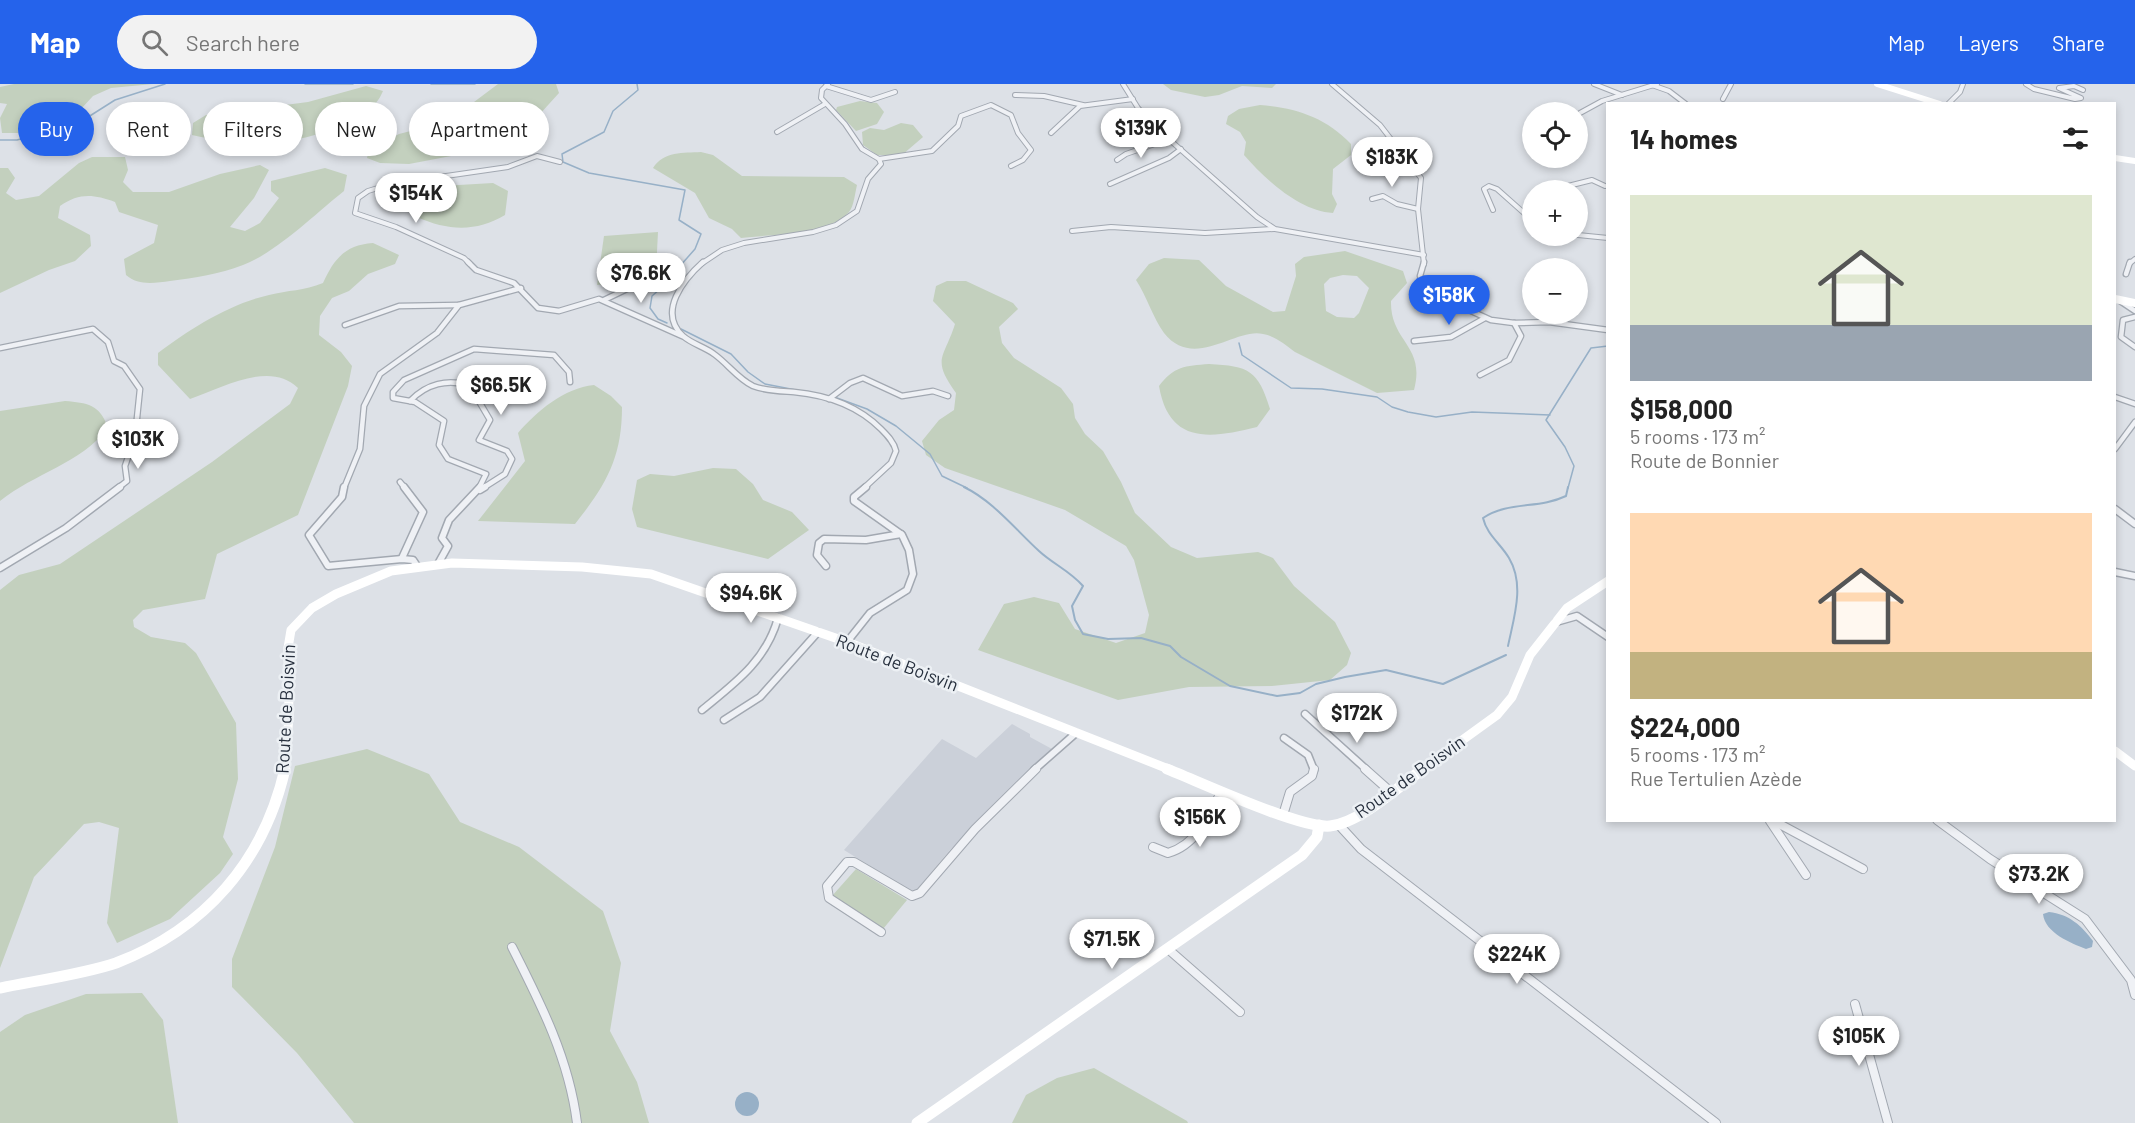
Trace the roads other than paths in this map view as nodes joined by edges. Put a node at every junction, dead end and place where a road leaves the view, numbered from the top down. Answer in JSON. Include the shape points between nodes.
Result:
{"nodes":[{"id":1,"x":1123,"y":84,"type":"edge"},
{"id":2,"x":1332,"y":84,"type":"edge"},
{"id":3,"x":1594,"y":84,"type":"edge"},
{"id":4,"x":1649,"y":84,"type":"edge"},
{"id":5,"x":1731,"y":84,"type":"edge"},
{"id":6,"x":1877,"y":84,"type":"edge"},
{"id":7,"x":1963,"y":84,"type":"edge"},
{"id":8,"x":2026,"y":84,"type":"edge"},
{"id":9,"x":827,"y":85,"type":"edge"},
{"id":10,"x":1656,"y":85,"type":"edge"},
{"id":11,"x":2083,"y":90,"type":"dead end"},
{"id":12,"x":895,"y":93,"type":"dead end"},
{"id":13,"x":1015,"y":95,"type":"dead end"},
{"id":14,"x":1622,"y":95,"type":"junction"},
{"id":15,"x":1132,"y":99,"type":"junction"},
{"id":16,"x":1723,"y":99,"type":"dead end"},
{"id":17,"x":1683,"y":102,"type":"edge"},
{"id":18,"x":1934,"y":102,"type":"edge"},
{"id":19,"x":1950,"y":102,"type":"edge"},
{"id":20,"x":825,"y":104,"type":"junction"},
{"id":21,"x":1083,"y":105,"type":"junction"},
{"id":22,"x":1588,"y":109,"type":"edge"},
{"id":23,"x":777,"y":132,"type":"dead end"},
{"id":24,"x":1051,"y":133,"type":"dead end"},
{"id":25,"x":1169,"y":139,"type":"junction"},
{"id":26,"x":1181,"y":149,"type":"junction"},
{"id":27,"x":2116,"y":158,"type":"edge"},
{"id":28,"x":879,"y":159,"type":"junction"},
{"id":29,"x":1117,"y":160,"type":"dead end"},
{"id":30,"x":2135,"y":160,"type":"edge"},
{"id":31,"x":560,"y":162,"type":"dead end"},
{"id":32,"x":1011,"y":166,"type":"dead end"},
{"id":33,"x":1588,"y":181,"type":"edge"},
{"id":34,"x":1110,"y":184,"type":"dead end"},
{"id":35,"x":1605,"y":186,"type":"dead end"},
{"id":36,"x":1372,"y":199,"type":"dead end"},
{"id":37,"x":1418,"y":209,"type":"junction"},
{"id":38,"x":1493,"y":210,"type":"dead end"},
{"id":39,"x":1522,"y":211,"type":"edge"},
{"id":40,"x":1275,"y":229,"type":"junction"},
{"id":41,"x":1072,"y":231,"type":"dead end"},
{"id":42,"x":1588,"y":236,"type":"edge"},
{"id":43,"x":1606,"y":238,"type":"edge"},
{"id":44,"x":1424,"y":255,"type":"junction"},
{"id":45,"x":2135,"y":259,"type":"edge"},
{"id":46,"x":660,"y":273,"type":"dead end"},
{"id":47,"x":2126,"y":274,"type":"dead end"},
{"id":48,"x":520,"y":288,"type":"junction"},
{"id":49,"x":2116,"y":299,"type":"edge"},
{"id":50,"x":604,"y":300,"type":"junction"},
{"id":51,"x":459,"y":305,"type":"junction"},
{"id":52,"x":2135,"y":305,"type":"edge"},
{"id":53,"x":2135,"y":317,"type":"edge"},
{"id":54,"x":1485,"y":318,"type":"junction"},
{"id":55,"x":1514,"y":323,"type":"junction"},
{"id":56,"x":345,"y":326,"type":"dead end"},
{"id":57,"x":1606,"y":330,"type":"edge"},
{"id":58,"x":683,"y":336,"type":"junction"},
{"id":59,"x":1413,"y":341,"type":"dead end"},
{"id":60,"x":2135,"y":347,"type":"edge"},
{"id":61,"x":0,"y":348,"type":"edge"},
{"id":62,"x":1480,"y":375,"type":"dead end"},
{"id":63,"x":570,"y":382,"type":"dead end"},
{"id":64,"x":948,"y":396,"type":"dead end"},
{"id":65,"x":2116,"y":397,"type":"edge"},
{"id":66,"x":829,"y":399,"type":"junction"},
{"id":67,"x":410,"y":401,"type":"junction"},
{"id":68,"x":2135,"y":404,"type":"edge"},
{"id":69,"x":2135,"y":422,"type":"edge"},
{"id":70,"x":2116,"y":448,"type":"edge"},
{"id":71,"x":400,"y":482,"type":"dead end"},
{"id":72,"x":472,"y":495,"type":"junction"},
{"id":73,"x":2116,"y":510,"type":"edge"},
{"id":74,"x":2135,"y":524,"type":"edge"},
{"id":75,"x":901,"y":534,"type":"junction"},
{"id":76,"x":402,"y":558,"type":"junction"},
{"id":77,"x":438,"y":564,"type":"junction"},
{"id":78,"x":417,"y":566,"type":"junction"},
{"id":79,"x":826,"y":566,"type":"dead end"},
{"id":80,"x":0,"y":568,"type":"edge"},
{"id":81,"x":2116,"y":572,"type":"edge"},
{"id":82,"x":2135,"y":576,"type":"edge"},
{"id":83,"x":1606,"y":582,"type":"edge"},
{"id":84,"x":778,"y":618,"type":"junction"},
{"id":85,"x":1555,"y":622,"type":"junction"},
{"id":86,"x":818,"y":632,"type":"junction"},
{"id":87,"x":1606,"y":636,"type":"edge"},
{"id":88,"x":847,"y":642,"type":"junction"},
{"id":89,"x":702,"y":710,"type":"dead end"},
{"id":90,"x":1305,"y":714,"type":"dead end"},
{"id":91,"x":724,"y":720,"type":"dead end"},
{"id":92,"x":1076,"y":734,"type":"junction"},
{"id":93,"x":1284,"y":738,"type":"dead end"},
{"id":94,"x":2116,"y":753,"type":"edge"},
{"id":95,"x":2135,"y":766,"type":"edge"},
{"id":96,"x":1222,"y":791,"type":"junction"},
{"id":97,"x":1392,"y":793,"type":"junction"},
{"id":98,"x":1283,"y":815,"type":"junction"},
{"id":99,"x":1772,"y":822,"type":"edge"},
{"id":100,"x":1775,"y":822,"type":"edge"},
{"id":101,"x":1939,"y":822,"type":"edge"},
{"id":102,"x":1339,"y":824,"type":"junction"},
{"id":103,"x":1319,"y":825,"type":"junction"},
{"id":104,"x":1153,"y":847,"type":"dead end"},
{"id":105,"x":1863,"y":869,"type":"dead end"},
{"id":106,"x":1806,"y":875,"type":"dead end"},
{"id":107,"x":881,"y":932,"type":"dead end"},
{"id":108,"x":512,"y":947,"type":"dead end"},
{"id":109,"x":1168,"y":949,"type":"junction"},
{"id":110,"x":0,"y":988,"type":"edge"},
{"id":111,"x":2135,"y":995,"type":"edge"},
{"id":112,"x":1855,"y":1004,"type":"dead end"},
{"id":113,"x":1240,"y":1012,"type":"dead end"},
{"id":114,"x":577,"y":1123,"type":"edge"},
{"id":115,"x":917,"y":1123,"type":"edge"},
{"id":116,"x":1716,"y":1123,"type":"edge"},
{"id":117,"x":1888,"y":1123,"type":"edge"}],
"edges":[{"from":1,"to":15,"type":"street"},
{"from":2,"to":37,"type":"street","via":[[1380,125],[1419,174]]},
{"from":3,"to":14,"type":"street"},
{"from":4,"to":10,"type":"street"},
{"from":5,"to":16,"type":"street"},
{"from":6,"to":18,"type":"main road"},
{"from":7,"to":19,"type":"street"},
{"from":8,"to":11,"type":"street","via":[[2075,99],[2081,98],[2059,88],[2074,86]]},
{"from":9,"to":12,"type":"street","via":[[871,100]]},
{"from":9,"to":20,"type":"street","via":[[821,94]]},
{"from":10,"to":14,"type":"street"},
{"from":10,"to":17,"type":"street"},
{"from":13,"to":21,"type":"street","via":[[1044,96]]},
{"from":14,"to":22,"type":"street"},
{"from":15,"to":21,"type":"street"},
{"from":15,"to":25,"type":"street"},
{"from":20,"to":23,"type":"street"},
{"from":20,"to":28,"type":"street","via":[[862,149]]},
{"from":21,"to":24,"type":"street"},
{"from":25,"to":26,"type":"street"},
{"from":25,"to":29,"type":"street"},
{"from":26,"to":34,"type":"street"},
{"from":26,"to":40,"type":"street","via":[[1257,218]]},
{"from":27,"to":30,"type":"main road"},
{"from":28,"to":32,"type":"street","via":[[932,151],[958,126],[961,116],[991,105],[1011,115],[1031,150]]},
{"from":28,"to":58,"type":"street","via":[[881,164],[867,179],[857,211],[846,219],[826,229],[724,248],[693,269],[673,301],[673,318]]},
{"from":31,"to":48,"type":"street","via":[[537,156],[508,167],[391,184],[368,190],[354,208],[361,216],[396,226],[464,258],[476,270]]},
{"from":33,"to":35,"type":"street"},
{"from":36,"to":37,"type":"street","via":[[1384,196]]},
{"from":37,"to":44,"type":"street"},
{"from":38,"to":39,"type":"street","via":[[1484,189],[1489,186]]},
{"from":40,"to":41,"type":"street","via":[[1205,233],[1111,227]]},
{"from":40,"to":44,"type":"street"},
{"from":42,"to":43,"type":"street"},
{"from":44,"to":54,"type":"street","via":[[1420,276],[1423,282]]},
{"from":45,"to":47,"type":"street","via":[[2130,261]]},
{"from":46,"to":50,"type":"street"},
{"from":48,"to":50,"type":"street","via":[[530,302],[546,310],[558,311],[594,299]]},
{"from":48,"to":51,"type":"street"},
{"from":49,"to":52,"type":"main road"},
{"from":50,"to":58,"type":"street"},
{"from":51,"to":56,"type":"street","via":[[399,306]]},
{"from":51,"to":76,"type":"street","via":[[437,333],[388,367],[375,381],[362,413],[360,449],[342,497],[309,535],[328,566]]},
{"from":53,"to":60,"type":"street","via":[[2123,320],[2121,338]]},
{"from":54,"to":55,"type":"street"},
{"from":54,"to":59,"type":"street","via":[[1445,340]]},
{"from":55,"to":57,"type":"street","via":[[1549,322]]},
{"from":55,"to":62,"type":"street","via":[[1521,336],[1511,357]]},
{"from":58,"to":66,"type":"street","via":[[713,353],[752,385]]},
{"from":61,"to":80,"type":"street","via":[[93,330],[100,332],[111,343],[114,360],[124,366],[140,389],[135,437],[125,466],[127,481],[66,528]]},
{"from":63,"to":67,"type":"street","via":[[569,372],[554,356],[474,349],[404,380],[393,392],[393,398]]},
{"from":64,"to":66,"type":"street","via":[[933,391],[902,396],[863,378]]},
{"from":65,"to":68,"type":"street"},
{"from":66,"to":75,"type":"street","via":[[873,420],[894,444],[894,456],[888,467],[854,501]]},
{"from":67,"to":72,"type":"street","via":[[444,421],[439,445],[448,459],[486,474]]},
{"from":67,"to":72,"type":"street","via":[[417,393],[437,384],[470,386],[490,420],[479,440],[507,451],[512,459],[505,474]]},
{"from":69,"to":70,"type":"street"},
{"from":71,"to":76,"type":"street","via":[[423,512]]},
{"from":72,"to":77,"type":"street","via":[[443,533],[448,546]]},
{"from":73,"to":74,"type":"street"},
{"from":75,"to":79,"type":"street","via":[[866,540],[824,539],[817,555]]},
{"from":75,"to":88,"type":"street","via":[[908,544],[914,572],[910,586],[901,596],[870,613]]},
{"from":76,"to":78,"type":"street"},
{"from":77,"to":78,"type":"main road","name":"Route de Boisvin"},
{"from":77,"to":84,"type":"main road","name":"Route de Boisvin","via":[[582,567],[651,574]]},
{"from":78,"to":110,"type":"main road","name":"Route de Boisvin","via":[[391,571],[336,594],[312,608],[291,630],[285,770],[272,812],[249,856],[222,895],[180,931],[115,963]]},
{"from":81,"to":82,"type":"street"},
{"from":83,"to":85,"type":"main road","name":"Route de Boisvin","via":[[1568,608]]},
{"from":84,"to":86,"type":"main road","name":"Route de Boisvin"},
{"from":84,"to":89,"type":"street","via":[[772,640],[759,662]]},
{"from":85,"to":87,"type":"street","via":[[1577,616]]},
{"from":85,"to":97,"type":"main road","name":"Route de Boisvin","via":[[1530,655],[1505,707]]},
{"from":86,"to":88,"type":"main road","name":"Route de Boisvin"},
{"from":86,"to":91,"type":"street","via":[[760,697]]},
{"from":88,"to":92,"type":"main road","name":"Route de Boisvin"},
{"from":90,"to":97,"type":"street"},
{"from":92,"to":96,"type":"main road","name":"Route de Boisvin"},
{"from":92,"to":107,"type":"street","via":[[954,850],[920,893],[912,896],[854,862],[847,862],[827,886],[829,898]]},
{"from":93,"to":98,"type":"street","via":[[1308,755],[1315,767],[1312,776],[1290,792]]},
{"from":94,"to":95,"type":"main road"},
{"from":96,"to":98,"type":"main road","name":"Route de Boisvin"},
{"from":96,"to":104,"type":"street","via":[[1195,836],[1171,853]]},
{"from":97,"to":102,"type":"main road","name":"Route de Boisvin"},
{"from":98,"to":103,"type":"main road","name":"Route de Boisvin"},
{"from":99,"to":106,"type":"street"},
{"from":100,"to":105,"type":"street"},
{"from":101,"to":111,"type":"street","via":[[2085,919],[2131,980]]},
{"from":102,"to":103,"type":"main road","name":"Route de Boisvin"},
{"from":102,"to":116,"type":"street","via":[[1361,849]]},
{"from":103,"to":109,"type":"main road","via":[[1317,837],[1302,855]]},
{"from":108,"to":114,"type":"street","via":[[535,992],[570,1081]]},
{"from":109,"to":113,"type":"street"},
{"from":109,"to":115,"type":"main road"},
{"from":112,"to":117,"type":"street"}]}
